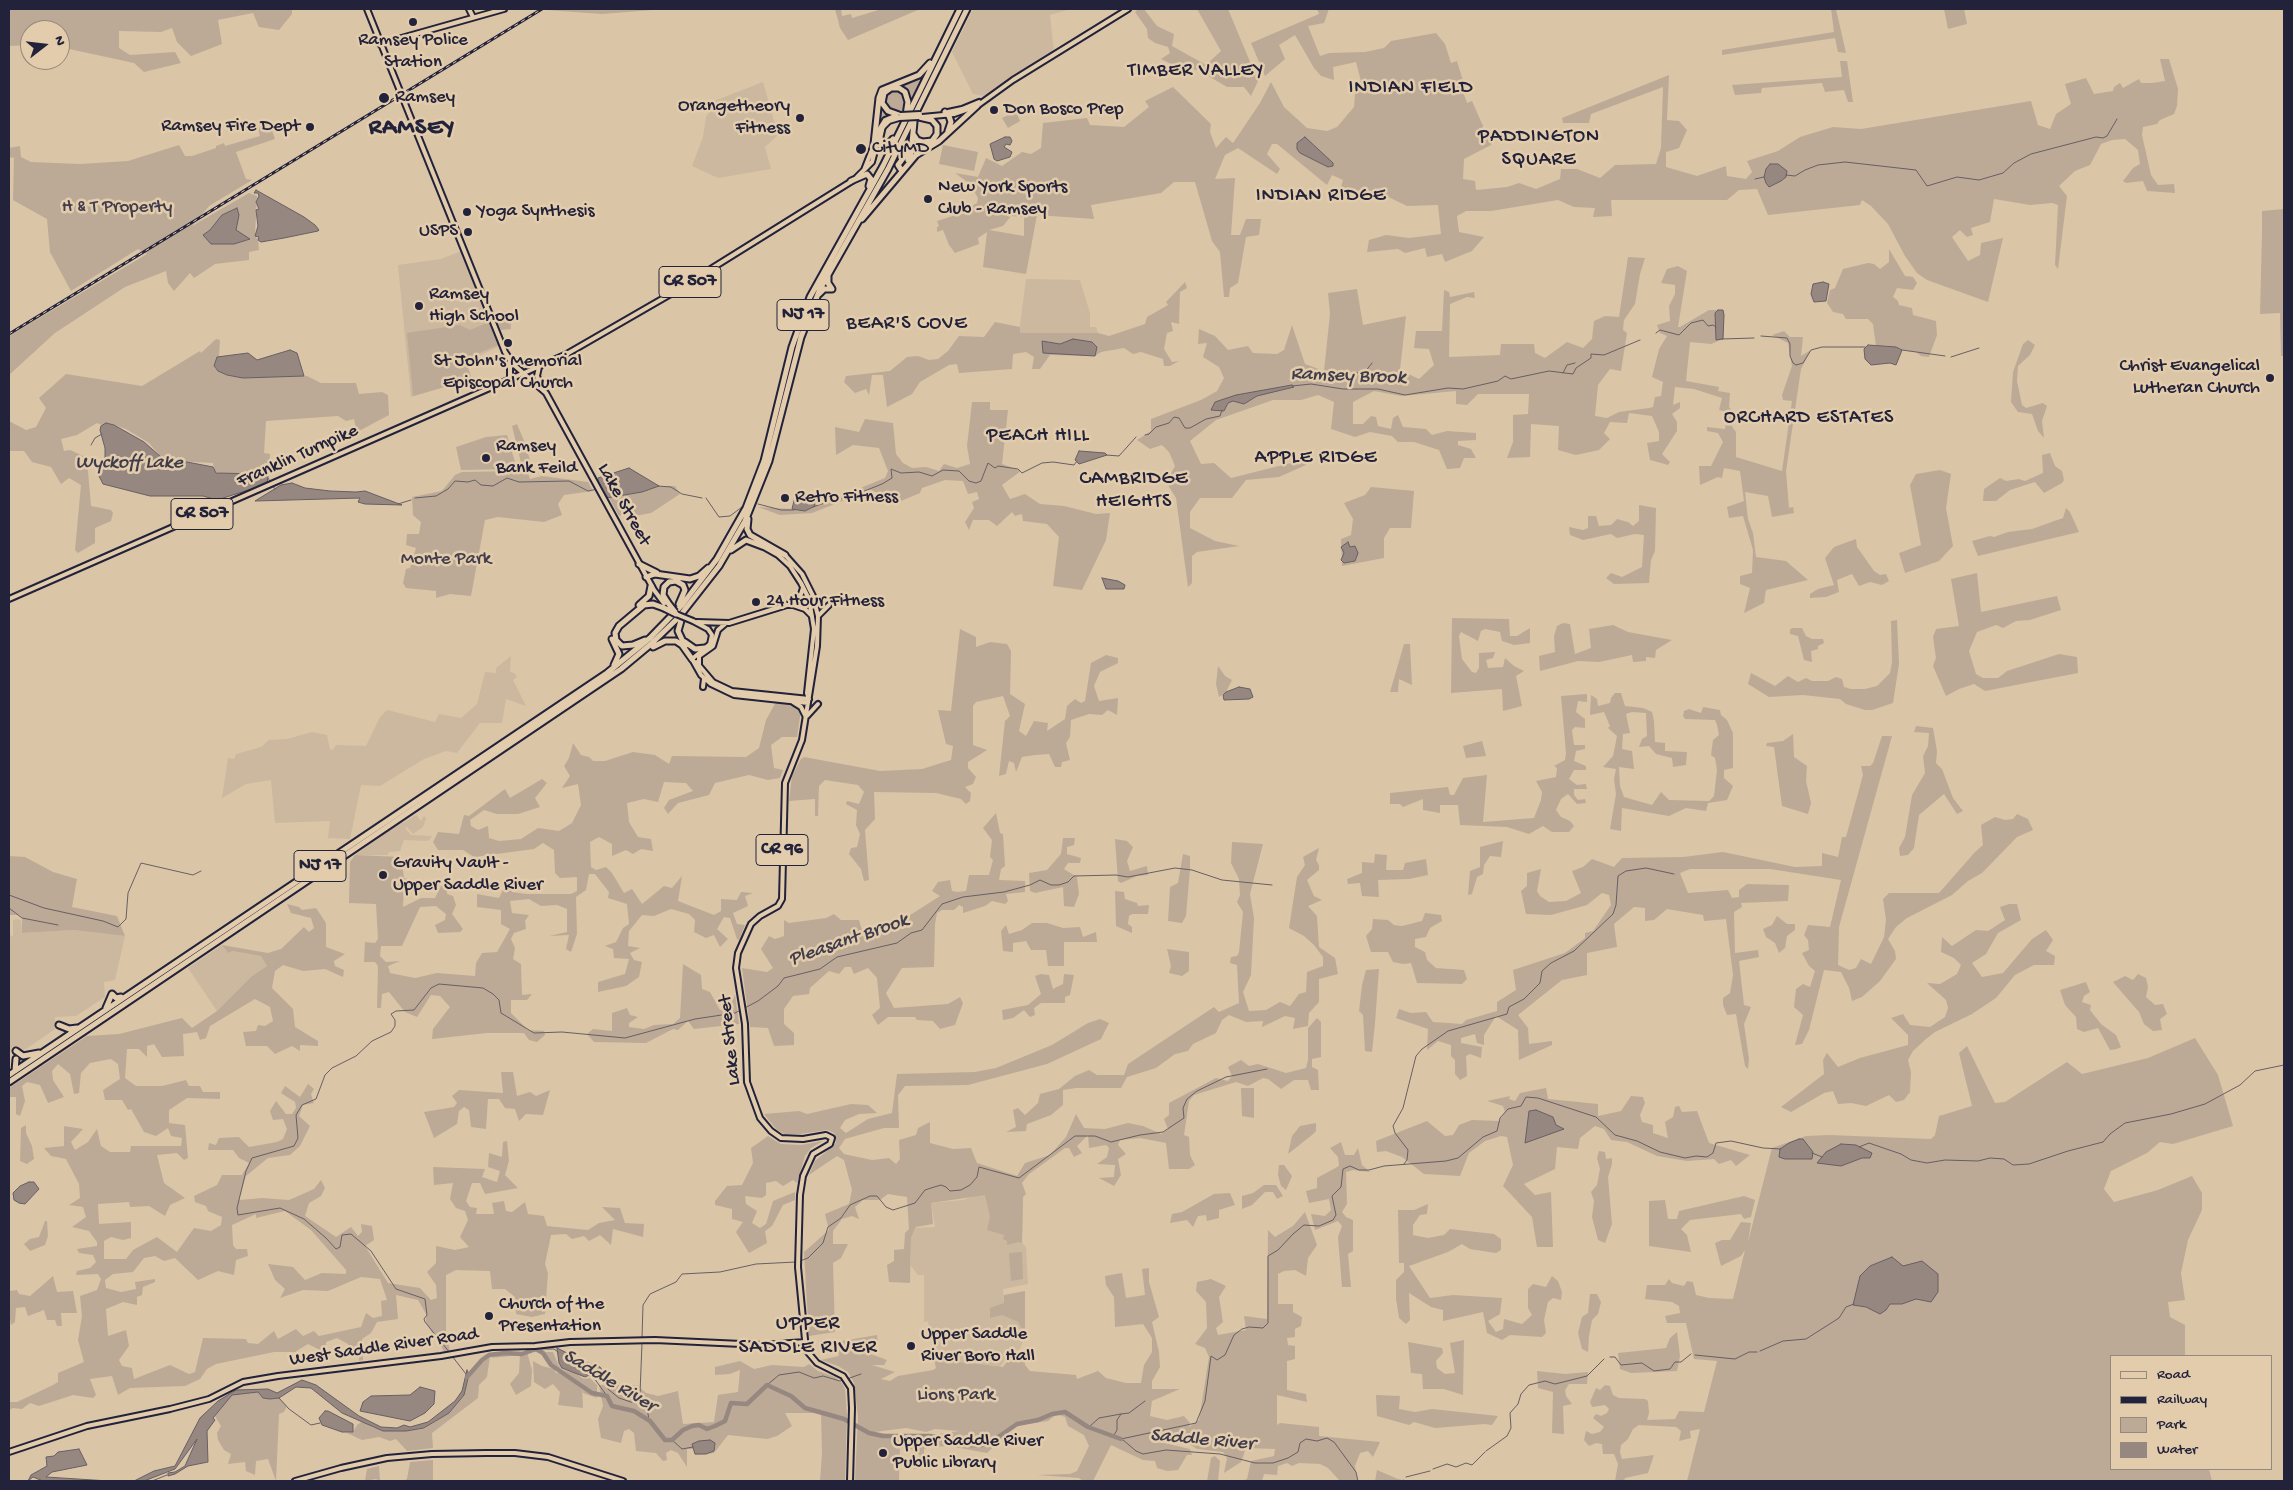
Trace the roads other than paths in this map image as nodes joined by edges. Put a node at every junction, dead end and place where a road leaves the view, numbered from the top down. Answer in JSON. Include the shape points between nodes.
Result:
{"nodes":[{"id":1,"x":366,"y":9,"type":"edge"},
{"id":2,"x":469,"y":9,"type":"edge"},
{"id":3,"x":504,"y":9,"type":"edge"},
{"id":4,"x":960,"y":9,"type":"edge"},
{"id":5,"x":967,"y":9,"type":"edge"},
{"id":6,"x":1128,"y":9,"type":"edge"},
{"id":7,"x":473,"y":18,"type":"junction"},
{"id":8,"x":380,"y":44,"type":"junction"},
{"id":9,"x":940,"y":48,"type":"junction"},
{"id":10,"x":926,"y":93,"type":"junction"},
{"id":11,"x":979,"y":104,"type":"junction"},
{"id":12,"x":947,"y":114,"type":"junction"},
{"id":13,"x":920,"y":115,"type":"junction"},
{"id":14,"x":900,"y":116,"type":"junction"},
{"id":15,"x":905,"y":121,"type":"junction"},
{"id":16,"x":882,"y":128,"type":"junction"},
{"id":17,"x":901,"y":128,"type":"junction"},
{"id":18,"x":913,"y":131,"type":"junction"},
{"id":19,"x":943,"y":138,"type":"junction"},
{"id":20,"x":927,"y":142,"type":"junction"},
{"id":21,"x":874,"y":144,"type":"junction"},
{"id":22,"x":912,"y":149,"type":"junction"},
{"id":23,"x":864,"y":170,"type":"junction"},
{"id":24,"x":902,"y":171,"type":"junction"},
{"id":25,"x":851,"y":181,"type":"junction"},
{"id":26,"x":860,"y":207,"type":"junction"},
{"id":27,"x":854,"y":229,"type":"junction"},
{"id":28,"x":829,"y":272,"type":"junction"},
{"id":29,"x":817,"y":296,"type":"junction"},
{"id":30,"x":510,"y":360,"type":"junction"},
{"id":31,"x":538,"y":367,"type":"junction"},
{"id":32,"x":524,"y":373,"type":"junction"},
{"id":33,"x":510,"y":379,"type":"junction"},
{"id":34,"x":544,"y":390,"type":"junction"},
{"id":35,"x":752,"y":507,"type":"junction"},
{"id":36,"x":762,"y":546,"type":"joint"},
{"id":37,"x":727,"y":554,"type":"junction"},
{"id":38,"x":785,"y":555,"type":"joint"},
{"id":39,"x":717,"y":559,"type":"junction"},
{"id":40,"x":639,"y":564,"type":"junction"},
{"id":41,"x":662,"y":575,"type":"junction"},
{"id":42,"x":646,"y":577,"type":"junction"},
{"id":43,"x":651,"y":586,"type":"junction"},
{"id":44,"x":803,"y":586,"type":"junction"},
{"id":45,"x":9,"y":599,"type":"edge"},
{"id":46,"x":789,"y":604,"type":"junction"},
{"id":47,"x":813,"y":604,"type":"junction"},
{"id":48,"x":829,"y":605,"type":"dead end"},
{"id":49,"x":666,"y":606,"type":"junction"},
{"id":50,"x":688,"y":606,"type":"junction"},
{"id":51,"x":676,"y":614,"type":"joint"},
{"id":52,"x":818,"y":616,"type":"junction"},
{"id":53,"x":813,"y":620,"type":"junction"},
{"id":54,"x":668,"y":621,"type":"junction"},
{"id":55,"x":693,"y":621,"type":"junction"},
{"id":56,"x":725,"y":624,"type":"junction"},
{"id":57,"x":656,"y":633,"type":"junction"},
{"id":58,"x":682,"y":639,"type":"junction"},
{"id":59,"x":705,"y":648,"type":"junction"},
{"id":60,"x":692,"y":658,"type":"junction"},
{"id":61,"x":632,"y":661,"type":"junction"},
{"id":62,"x":699,"y":666,"type":"junction"},
{"id":63,"x":610,"y":670,"type":"junction"},
{"id":64,"x":704,"y":679,"type":"junction"},
{"id":65,"x":712,"y":683,"type":"junction"},
{"id":66,"x":704,"y":687,"type":"dead end"},
{"id":67,"x":786,"y":700,"type":"junction"},
{"id":68,"x":808,"y":701,"type":"junction"},
{"id":69,"x":818,"y":704,"type":"dead end"},
{"id":70,"x":806,"y":718,"type":"junction"},
{"id":71,"x":131,"y":993,"type":"junction"},
{"id":72,"x":100,"y":1013,"type":"junction"},
{"id":73,"x":80,"y":1027,"type":"junction"},
{"id":74,"x":57,"y":1042,"type":"junction"},
{"id":75,"x":16,"y":1051,"type":"dead end"},
{"id":76,"x":42,"y":1053,"type":"junction"},
{"id":77,"x":16,"y":1059,"type":"dead end"},
{"id":78,"x":15,"y":1071,"type":"junction"},
{"id":79,"x":9,"y":1075,"type":"edge"},
{"id":80,"x":9,"y":1082,"type":"edge"},
{"id":81,"x":804,"y":1342,"type":"junction"},
{"id":82,"x":9,"y":1452,"type":"edge"},
{"id":83,"x":295,"y":1481,"type":"edge"},
{"id":84,"x":623,"y":1481,"type":"edge"},
{"id":85,"x":850,"y":1481,"type":"edge"}],
"edges":[{"from":1,"to":8,"type":"main road"},
{"from":2,"to":7,"type":"main road"},
{"from":3,"to":7,"type":"main road"},
{"from":4,"to":9,"type":"highway","number":"NJ 17"},
{"from":5,"to":10,"type":"highway","number":"NJ 17"},
{"from":6,"to":11,"type":"main road"},
{"from":7,"to":8,"type":"main road"},
{"from":8,"to":30,"type":"main road"},
{"from":9,"to":15,"type":"highway","number":"NJ 17"},
{"from":9,"to":21,"type":"highway","via":[[923,72],[882,90]]},
{"from":10,"to":18,"type":"highway"},
{"from":10,"to":27,"type":"highway","number":"NJ 17"},
{"from":11,"to":12,"type":"main road"},
{"from":11,"to":19,"type":"highway"},
{"from":12,"to":13,"type":"main road"},
{"from":12,"to":19,"type":"highway","via":[[950,126]]},
{"from":13,"to":14,"type":"main road","bridge":true},
{"from":13,"to":20,"type":"highway","via":[[937,126],[934,138]]},
{"from":14,"to":15,"type":"highway","via":[[888,112],[882,103],[884,93],[891,88],[903,90],[907,97]]},
{"from":14,"to":16,"type":"main road"},
{"from":14,"to":21,"type":"main road","number":"CR 507","via":[[889,117],[881,124]]},
{"from":15,"to":17,"type":"highway","number":"NJ 17"},
{"from":16,"to":17,"type":"highway","via":[[880,141],[886,146]]},
{"from":16,"to":23,"type":"main road","number":"CR 507","via":[[874,157]]},
{"from":17,"to":26,"type":"highway","number":"NJ 17"},
{"from":18,"to":20,"type":"highway","via":[[917,140]]},
{"from":18,"to":22,"type":"highway"},
{"from":19,"to":24,"type":"highway","via":[[916,155]]},
{"from":20,"to":22,"type":"highway"},
{"from":21,"to":23,"type":"main road","number":"CR 507"},
{"from":22,"to":24,"type":"highway","via":[[898,165]]},
{"from":23,"to":25,"type":"main road","number":"CR 507"},
{"from":24,"to":27,"type":"highway"},
{"from":25,"to":26,"type":"highway","via":[[870,176],[871,182]]},
{"from":25,"to":31,"type":"main road","number":"CR 507","via":[[594,339]]},
{"from":26,"to":39,"type":"highway","number":"NJ 17","via":[[808,303],[792,347],[760,471],[744,511]]},
{"from":27,"to":28,"type":"highway","number":"NJ 17"},
{"from":28,"to":29,"type":"highway","number":"NJ 17"},
{"from":28,"to":29,"type":"highway","via":[[827,281],[832,289],[822,290]]},
{"from":29,"to":35,"type":"highway","number":"NJ 17","via":[[801,337],[769,461]]},
{"from":30,"to":32,"type":"main road","name":"Lake Street"},
{"from":30,"to":33,"type":"main road"},
{"from":31,"to":32,"type":"main road","number":"CR 507"},
{"from":31,"to":34,"type":"main road","via":[[537,376]]},
{"from":32,"to":33,"type":"main road","name":"Franklin Turnpike","number":"CR 507"},
{"from":32,"to":34,"type":"main road","name":"Lake Street"},
{"from":33,"to":45,"type":"main road","name":"Franklin Turnpike","number":"CR 507"},
{"from":34,"to":40,"type":"main road","name":"Lake Street"},
{"from":35,"to":37,"type":"highway","number":"NJ 17"},
{"from":35,"to":38,"type":"highway","via":[[747,524],[749,534]]},
{"from":36,"to":37,"type":"highway","via":[[745,541]]},
{"from":36,"to":44,"type":"main road","name":"Lake Street","via":[[787,564]]},
{"from":37,"to":50,"type":"highway","number":"NJ 17"},
{"from":38,"to":47,"type":"main road","name":"Lake Street","via":[[804,578]]},
{"from":39,"to":41,"type":"highway","via":[[693,579]]},
{"from":39,"to":54,"type":"highway","number":"NJ 17"},
{"from":40,"to":41,"type":"highway"},
{"from":40,"to":42,"type":"main road","name":"Lake Street"},
{"from":41,"to":42,"type":"highway"},
{"from":42,"to":43,"type":"main road","name":"Lake Street"},
{"from":43,"to":49,"type":"main road","name":"Lake Street"},
{"from":43,"to":63,"type":"highway","via":[[648,597],[612,629],[619,654]]},
{"from":44,"to":46,"type":"main road","via":[[801,595]]},
{"from":44,"to":47,"type":"main road","name":"Lake Street"},
{"from":46,"to":47,"type":"main road"},
{"from":46,"to":53,"type":"main road","via":[[807,610]]},
{"from":46,"to":56,"type":"main road"},
{"from":47,"to":52,"type":"main road","name":"Lake Street","number":"CR 96"},
{"from":47,"to":53,"type":"main road","name":"Lake Street","number":"CR 96"},
{"from":48,"to":52,"type":"main road"},
{"from":49,"to":51,"type":"highway","bridge":true},
{"from":49,"to":54,"type":"highway","via":[[664,587],[670,581],[679,582],[684,586],[684,594]]},
{"from":49,"to":57,"type":"highway","via":[[642,606],[617,628],[614,637],[620,645],[630,646]]},
{"from":50,"to":58,"type":"highway","via":[[678,626]]},
{"from":50,"to":61,"type":"highway","number":"NJ 17"},
{"from":51,"to":55,"type":"main road","bridge":true},
{"from":52,"to":68,"type":"main road","name":"Lake Street","number":"CR 96","via":[[818,641]]},
{"from":53,"to":68,"type":"main road","name":"Lake Street","number":"CR 96"},
{"from":54,"to":57,"type":"highway","number":"NJ 17"},
{"from":55,"to":56,"type":"main road"},
{"from":55,"to":59,"type":"main road","via":[[711,633],[711,641]]},
{"from":56,"to":62,"type":"main road","via":[[718,630],[713,646],[699,656]]},
{"from":57,"to":63,"type":"highway","number":"NJ 17"},
{"from":58,"to":59,"type":"highway","via":[[692,648]]},
{"from":58,"to":60,"type":"highway"},
{"from":59,"to":60,"type":"main road"},
{"from":60,"to":61,"type":"highway","via":[[680,644],[669,640],[658,643]]},
{"from":60,"to":62,"type":"main road"},
{"from":60,"to":64,"type":"main road"},
{"from":61,"to":80,"type":"highway","number":"NJ 17"},
{"from":62,"to":65,"type":"main road"},
{"from":63,"to":71,"type":"highway","number":"NJ 17"},
{"from":64,"to":65,"type":"main road"},
{"from":64,"to":66,"type":"main road"},
{"from":65,"to":67,"type":"main road","via":[[734,695]]},
{"from":65,"to":68,"type":"main road","via":[[737,692]]},
{"from":67,"to":68,"type":"main road"},
{"from":67,"to":70,"type":"main road","via":[[800,706]]},
{"from":68,"to":70,"type":"main road","name":"Lake Street","number":"CR 96"},
{"from":69,"to":70,"type":"main road"},
{"from":70,"to":81,"type":"main road","name":"Lake Street","number":"CR 96","via":[[800,748],[784,785],[782,899],[776,908],[754,920],[738,953],[736,971],[743,1011],[748,1085],[762,1121],[770,1132],[781,1138],[826,1135],[832,1138],[830,1144],[813,1154],[804,1172],[800,1191],[798,1262]]},
{"from":71,"to":72,"type":"highway","number":"NJ 17"},
{"from":71,"to":72,"type":"highway","via":[[117,999],[112,994],[110,1004]]},
{"from":72,"to":73,"type":"highway","number":"NJ 17"},
{"from":73,"to":74,"type":"highway","number":"NJ 17"},
{"from":73,"to":74,"type":"highway","via":[[69,1029],[59,1025],[62,1034]]},
{"from":74,"to":76,"type":"highway","number":"NJ 17"},
{"from":75,"to":76,"type":"highway","via":[[23,1056]]},
{"from":76,"to":78,"type":"highway","number":"NJ 17"},
{"from":77,"to":78,"type":"highway"},
{"from":78,"to":79,"type":"highway","number":"NJ 17"},
{"from":81,"to":82,"type":"main road","name":"West Saddle River Road","via":[[748,1345],[656,1340],[570,1342],[492,1347],[285,1375],[243,1382],[209,1399],[78,1428]]},
{"from":81,"to":85,"type":"main road","name":"Lake Street","number":"CR 96","via":[[813,1361],[846,1379],[852,1396]]},
{"from":83,"to":84,"type":"main road","via":[[387,1458],[482,1452],[548,1457]]}]}
